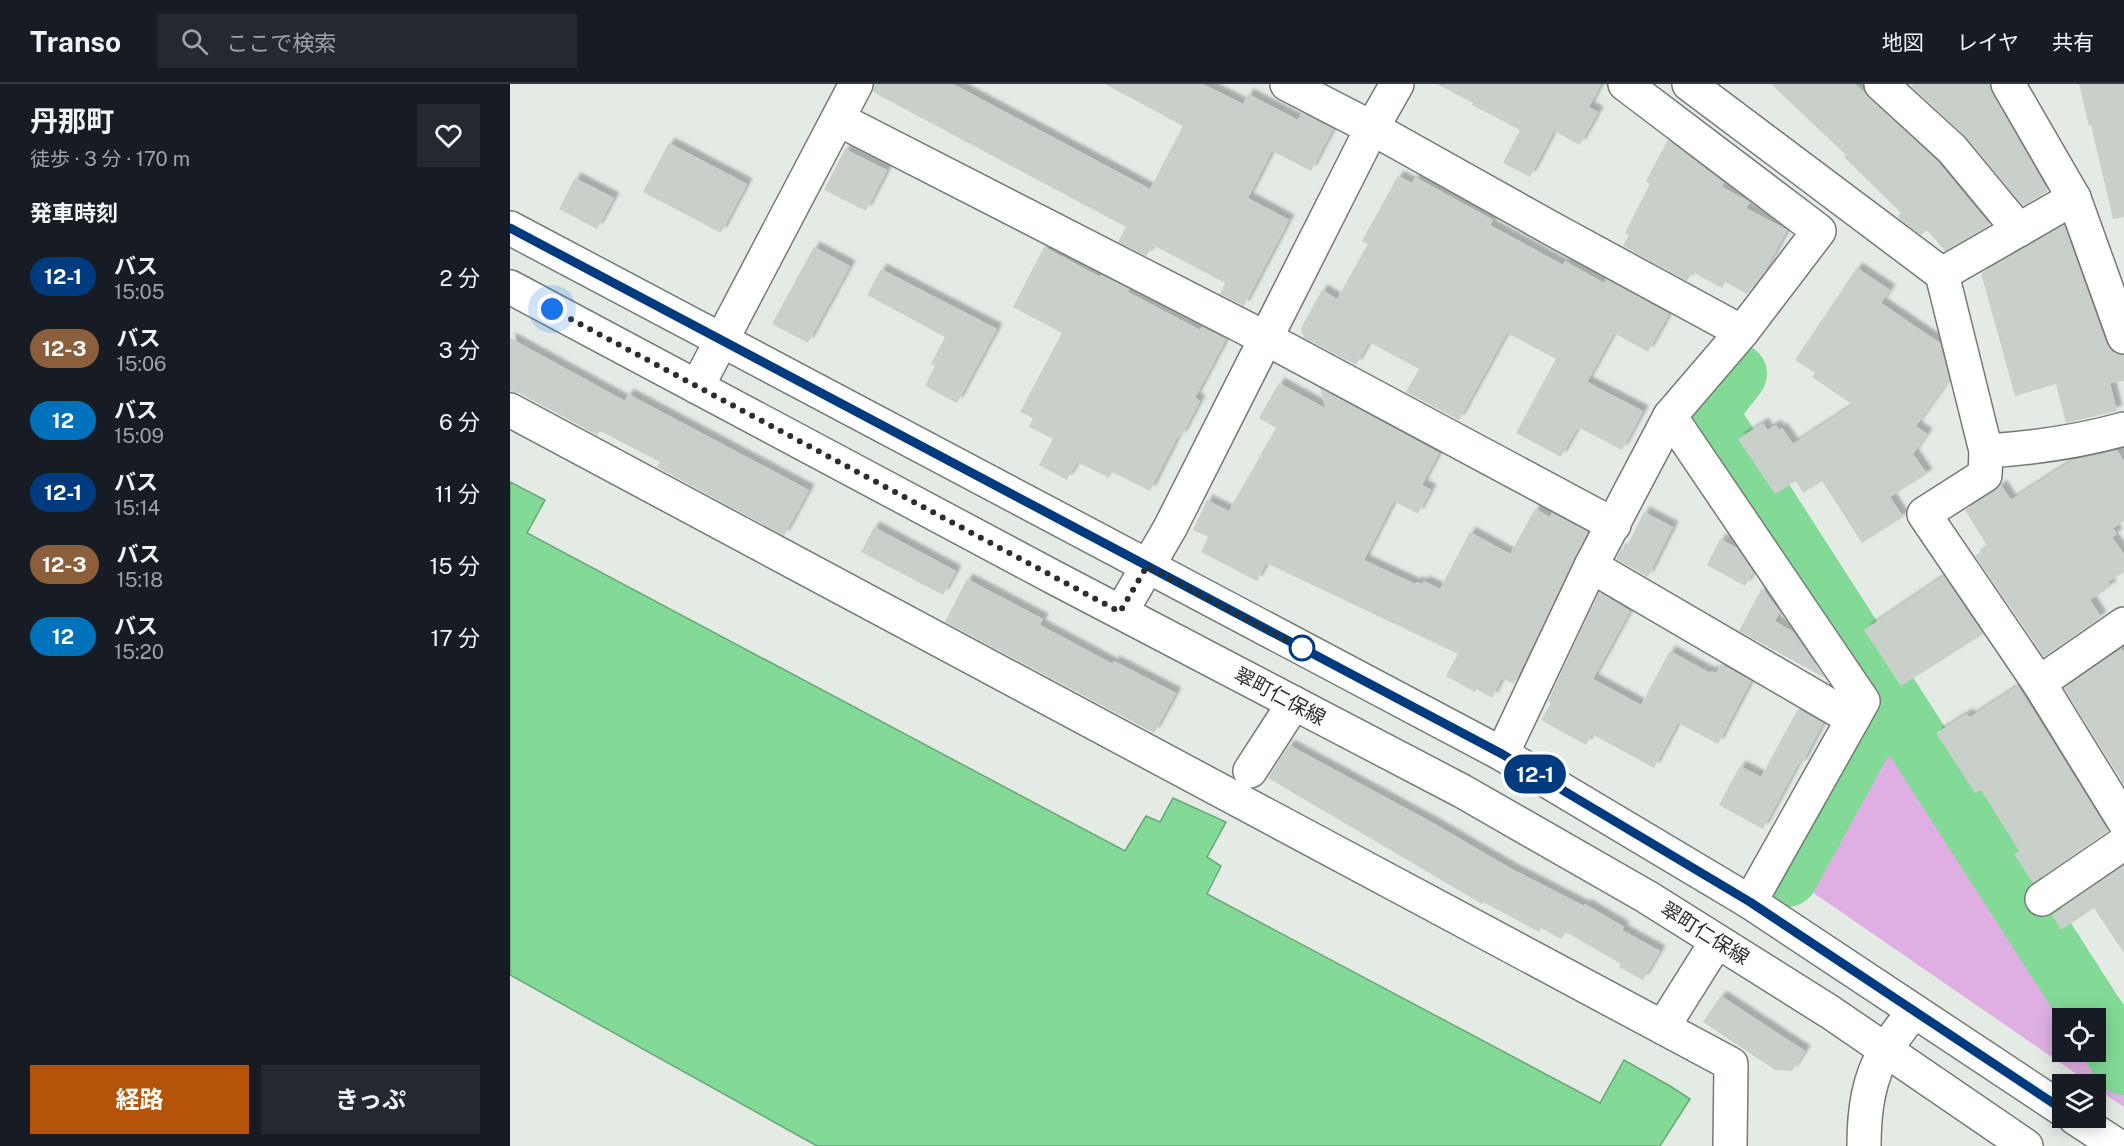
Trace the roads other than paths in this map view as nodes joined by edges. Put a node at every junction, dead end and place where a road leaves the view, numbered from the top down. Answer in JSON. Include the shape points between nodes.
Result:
{"nodes":[{"id":1,"x":856,"y":84,"type":"edge"},
{"id":2,"x":1287,"y":84,"type":"edge"},
{"id":3,"x":1397,"y":84,"type":"edge"},
{"id":4,"x":1625,"y":84,"type":"edge"},
{"id":5,"x":1689,"y":84,"type":"edge"},
{"id":6,"x":1881,"y":84,"type":"edge"},
{"id":7,"x":2008,"y":84,"type":"edge"},
{"id":8,"x":838,"y":119,"type":"junction"},
{"id":9,"x":1372,"y":128,"type":"junction"},
{"id":10,"x":2074,"y":198,"type":"junction"},
{"id":11,"x":510,"y":228,"type":"edge"},
{"id":12,"x":2019,"y":230,"type":"junction"},
{"id":13,"x":1942,"y":274,"type":"junction"},
{"id":14,"x":510,"y":287,"type":"edge"},
{"id":15,"x":1742,"y":332,"type":"junction"},
{"id":16,"x":2124,"y":337,"type":"edge"},
{"id":17,"x":1267,"y":339,"type":"junction"},
{"id":18,"x":722,"y":341,"type":"junction"},
{"id":19,"x":698,"y":387,"type":"junction"},
{"id":20,"x":510,"y":410,"type":"edge"},
{"id":21,"x":1670,"y":416,"type":"junction"},
{"id":22,"x":2124,"y":429,"type":"edge"},
{"id":23,"x":1986,"y":451,"type":"junction"},
{"id":24,"x":1614,"y":525,"type":"junction"},
{"id":25,"x":1147,"y":566,"type":"junction"},
{"id":26,"x":1591,"y":566,"type":"junction"},
{"id":27,"x":1120,"y":612,"type":"junction"},
{"id":28,"x":2124,"y":624,"type":"edge"},
{"id":29,"x":2039,"y":683,"type":"junction"},
{"id":30,"x":1294,"y":703,"type":"junction"},
{"id":31,"x":1853,"y":719,"type":"junction"},
{"id":32,"x":1502,"y":754,"type":"junction"},
{"id":33,"x":1250,"y":771,"type":"dead end"},
{"id":34,"x":2124,"y":821,"type":"edge"},
{"id":35,"x":2124,"y":843,"type":"edge"},
{"id":36,"x":2042,"y":899,"type":"dead end"},
{"id":37,"x":1750,"y":902,"type":"junction"},
{"id":38,"x":1717,"y":940,"type":"junction"},
{"id":39,"x":1914,"y":1011,"type":"junction"},
{"id":40,"x":1663,"y":1028,"type":"junction"},
{"id":41,"x":1885,"y":1050,"type":"junction"},
{"id":42,"x":2052,"y":1102,"type":"edge"},
{"id":43,"x":2087,"y":1128,"type":"edge"},
{"id":44,"x":2106,"y":1143,"type":"edge"},
{"id":45,"x":1730,"y":1146,"type":"edge"},
{"id":46,"x":1864,"y":1146,"type":"edge"},
{"id":47,"x":2026,"y":1146,"type":"edge"}],
"edges":[{"from":1,"to":8,"type":"street"},
{"from":2,"to":9,"type":"street"},
{"from":3,"to":9,"type":"street"},
{"from":4,"to":15,"type":"street","via":[[1819,231]]},
{"from":5,"to":13,"type":"street"},
{"from":6,"to":12,"type":"street","via":[[1952,149]]},
{"from":7,"to":10,"type":"street"},
{"from":8,"to":17,"type":"street"},
{"from":8,"to":18,"type":"street"},
{"from":9,"to":15,"type":"street"},
{"from":9,"to":17,"type":"street"},
{"from":10,"to":12,"type":"street"},
{"from":10,"to":16,"type":"street"},
{"from":11,"to":18,"type":"street"},
{"from":12,"to":13,"type":"street"},
{"from":13,"to":23,"type":"street"},
{"from":14,"to":19,"type":"street","name":"翠町仁保線"},
{"from":15,"to":21,"type":"street"},
{"from":17,"to":24,"type":"street"},
{"from":17,"to":25,"type":"street"},
{"from":18,"to":19,"type":"street"},
{"from":18,"to":25,"type":"street"},
{"from":19,"to":27,"type":"street","name":"翠町仁保線"},
{"from":20,"to":40,"type":"street"},
{"from":21,"to":24,"type":"street"},
{"from":21,"to":31,"type":"street","via":[[1863,701]]},
{"from":22,"to":23,"type":"street","via":[[2087,439]]},
{"from":23,"to":29,"type":"street","via":[[1985,475],[1924,514]]},
{"from":24,"to":26,"type":"street"},
{"from":25,"to":27,"type":"street"},
{"from":25,"to":32,"type":"street"},
{"from":26,"to":31,"type":"street"},
{"from":26,"to":32,"type":"street"},
{"from":27,"to":30,"type":"street","name":"翠町仁保線"},
{"from":28,"to":29,"type":"street"},
{"from":29,"to":34,"type":"street"},
{"from":30,"to":33,"type":"street"},
{"from":30,"to":38,"type":"street","name":"翠町仁保線","via":[[1462,791]]},
{"from":31,"to":37,"type":"street"},
{"from":32,"to":37,"type":"street"},
{"from":35,"to":36,"type":"street"},
{"from":37,"to":39,"type":"street"},
{"from":38,"to":40,"type":"street"},
{"from":38,"to":41,"type":"street","name":"翠町仁保線"},
{"from":39,"to":41,"type":"street"},
{"from":39,"to":42,"type":"street"},
{"from":40,"to":45,"type":"street","via":[[1731,1064]]},
{"from":41,"to":46,"type":"street","via":[[1870,1084]]},
{"from":41,"to":47,"type":"street","name":"翠町仁保線"},
{"from":43,"to":44,"type":"street"}]}
